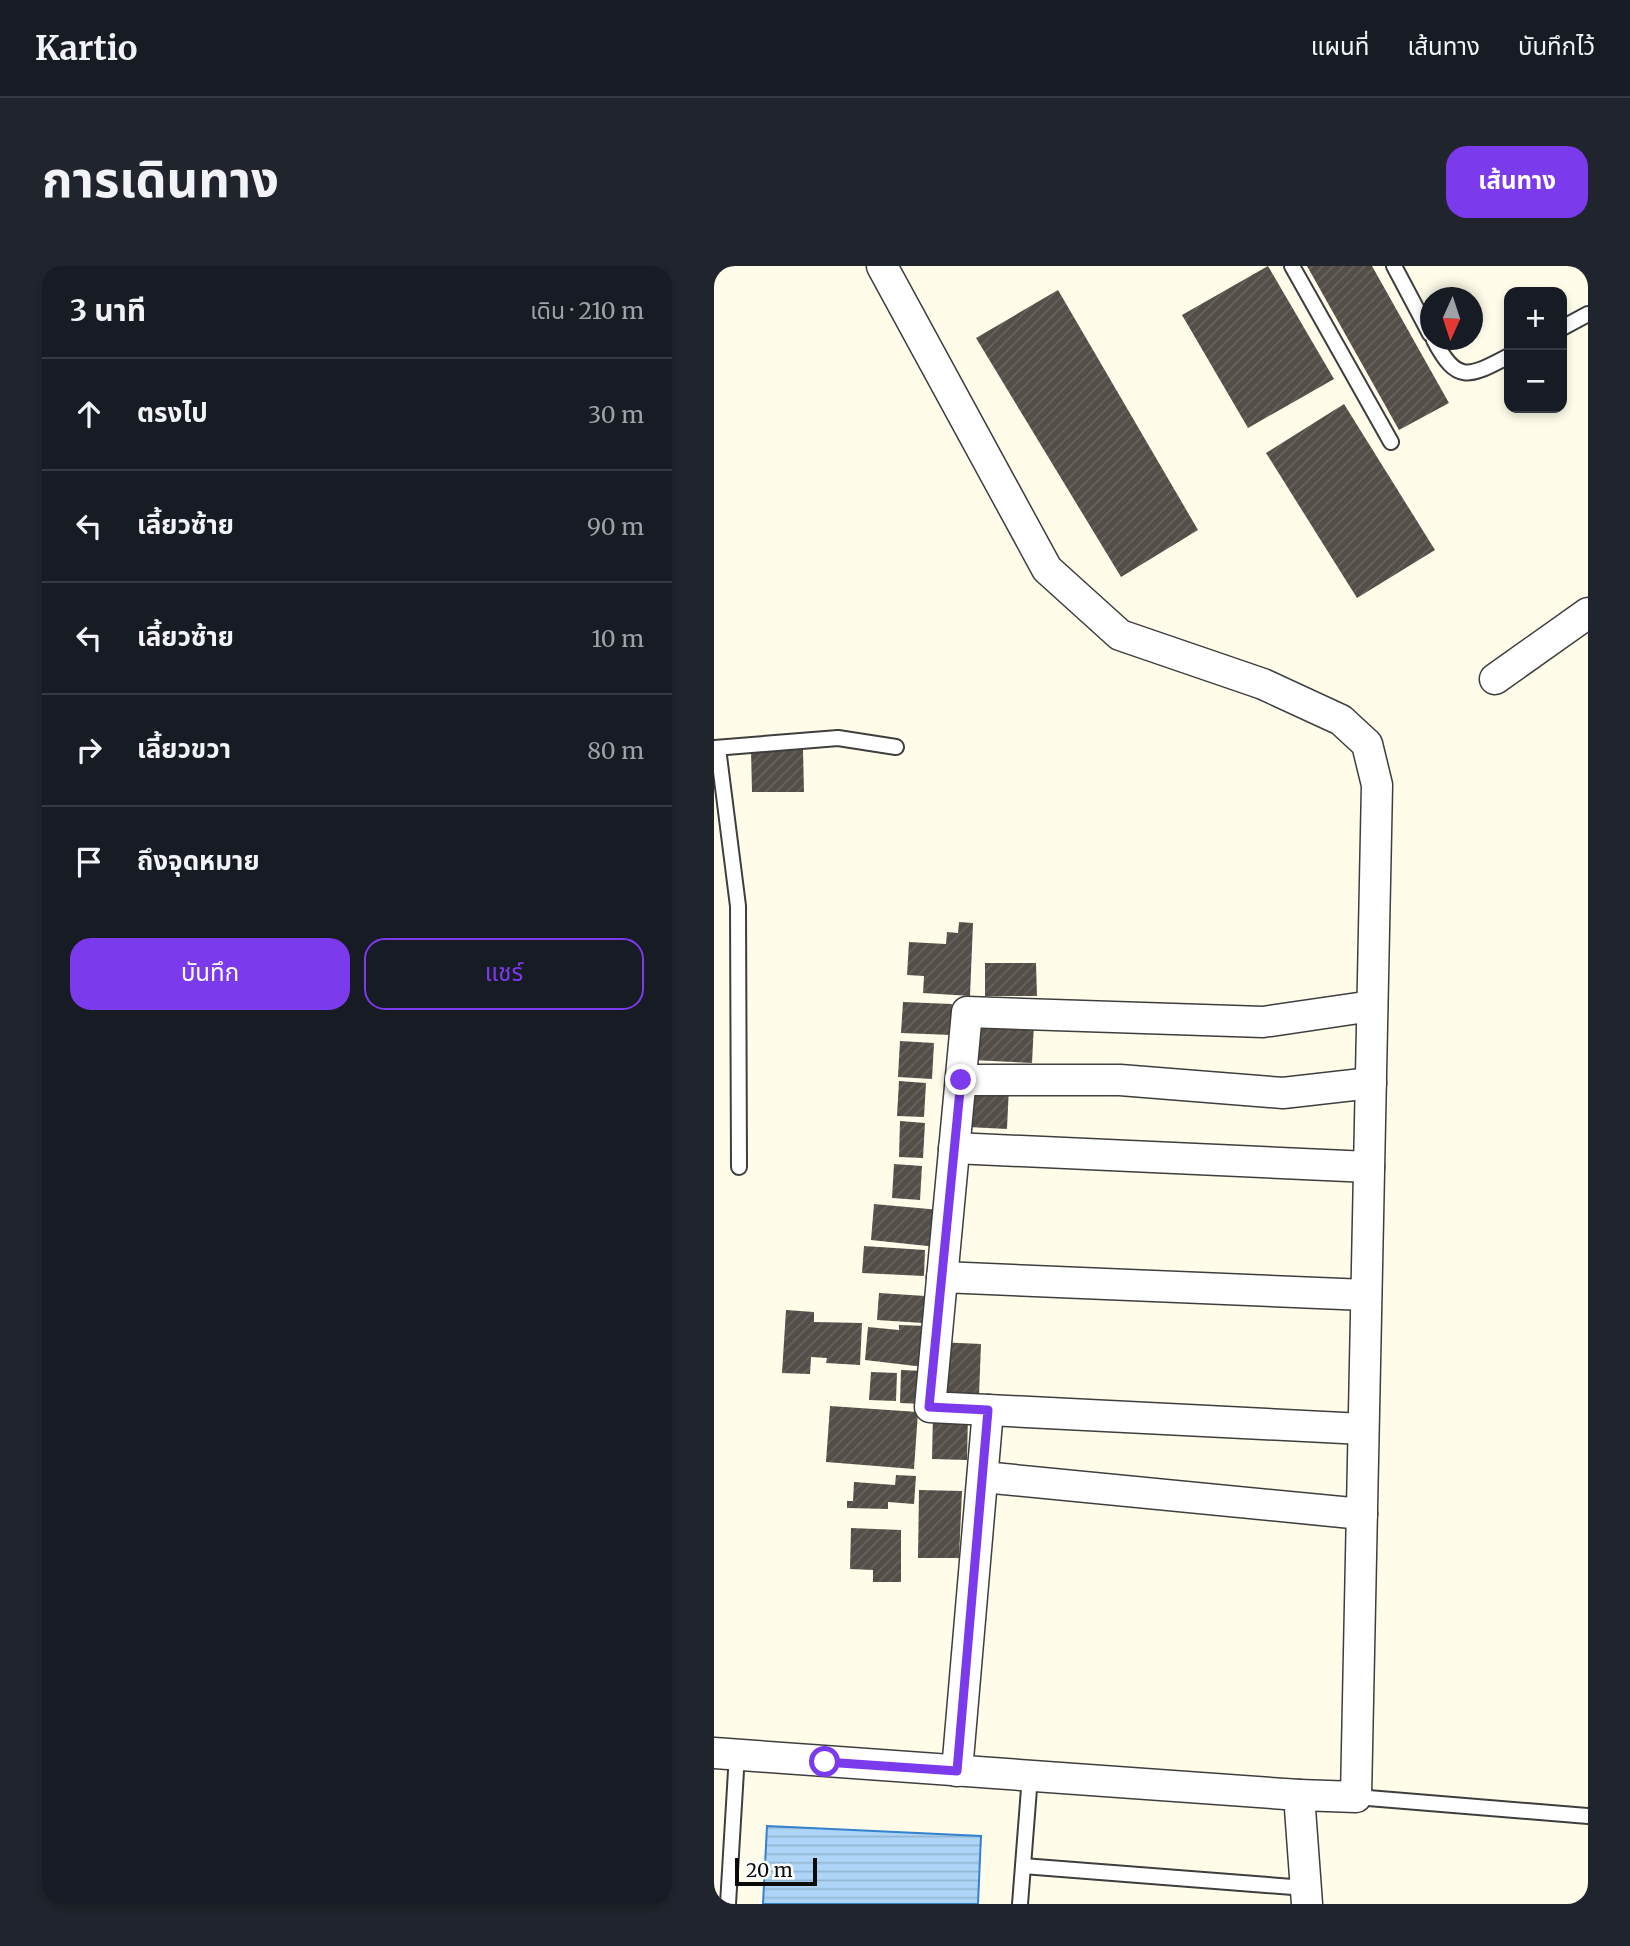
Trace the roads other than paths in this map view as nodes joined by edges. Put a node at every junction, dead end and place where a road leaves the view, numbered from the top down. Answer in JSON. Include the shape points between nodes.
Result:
{"nodes":[{"id":1,"x":882,"y":266,"type":"edge"},
{"id":2,"x":1292,"y":266,"type":"edge"},
{"id":3,"x":1394,"y":266,"type":"edge"},
{"id":4,"x":1588,"y":314,"type":"edge"},
{"id":5,"x":1420,"y":315,"type":"edge"},
{"id":6,"x":1567,"y":325,"type":"edge"},
{"id":7,"x":1439,"y":350,"type":"edge"},
{"id":8,"x":1504,"y":359,"type":"edge"},
{"id":9,"x":1391,"y":442,"type":"dead end"},
{"id":10,"x":1588,"y":614,"type":"edge"},
{"id":11,"x":1495,"y":679,"type":"dead end"},
{"id":12,"x":896,"y":747,"type":"dead end"},
{"id":13,"x":716,"y":748,"type":"edge"},
{"id":14,"x":1372,"y":1006,"type":"junction"},
{"id":15,"x":961,"y":1080,"type":"junction"},
{"id":16,"x":1371,"y":1083,"type":"junction"},
{"id":17,"x":954,"y":1148,"type":"junction"},
{"id":18,"x":739,"y":1167,"type":"dead end"},
{"id":19,"x":1369,"y":1167,"type":"junction"},
{"id":20,"x":942,"y":1277,"type":"junction"},
{"id":21,"x":1366,"y":1295,"type":"junction"},
{"id":22,"x":988,"y":1410,"type":"junction"},
{"id":23,"x":1363,"y":1429,"type":"junction"},
{"id":24,"x":983,"y":1477,"type":"junction"},
{"id":25,"x":1362,"y":1514,"type":"junction"},
{"id":26,"x":725,"y":1753,"type":"edge"},
{"id":27,"x":957,"y":1771,"type":"junction"},
{"id":28,"x":1030,"y":1776,"type":"junction"},
{"id":29,"x":1299,"y":1795,"type":"junction"},
{"id":30,"x":1356,"y":1797,"type":"junction"},
{"id":31,"x":1588,"y":1816,"type":"edge"},
{"id":32,"x":1023,"y":1866,"type":"junction"},
{"id":33,"x":1307,"y":1896,"type":"edge"},
{"id":34,"x":728,"y":1904,"type":"edge"},
{"id":35,"x":1020,"y":1904,"type":"edge"}],
"edges":[{"from":1,"to":14,"type":"street","via":[[1047,569],[1120,635],[1264,684],[1341,719],[1367,744],[1377,785]]},
{"from":2,"to":9,"type":"lane"},
{"from":3,"to":5,"type":"lane"},
{"from":4,"to":6,"type":"lane"},
{"from":7,"to":8,"type":"lane","via":[[1459,373],[1477,373]]},
{"from":10,"to":11,"type":"street"},
{"from":12,"to":13,"type":"lane","via":[[838,738]]},
{"from":13,"to":18,"type":"lane","via":[[738,906]]},
{"from":14,"to":15,"type":"street","via":[[1263,1021],[967,1012]]},
{"from":14,"to":16,"type":"street"},
{"from":15,"to":16,"type":"street","via":[[1120,1080],[1283,1093]]},
{"from":15,"to":17,"type":"street"},
{"from":16,"to":19,"type":"street"},
{"from":17,"to":19,"type":"street"},
{"from":17,"to":20,"type":"street"},
{"from":19,"to":21,"type":"street"},
{"from":20,"to":21,"type":"street"},
{"from":20,"to":22,"type":"street","via":[[929,1407]]},
{"from":21,"to":23,"type":"street"},
{"from":22,"to":23,"type":"street"},
{"from":22,"to":24,"type":"street"},
{"from":23,"to":25,"type":"street"},
{"from":24,"to":25,"type":"street"},
{"from":24,"to":27,"type":"street"},
{"from":25,"to":30,"type":"street"},
{"from":26,"to":27,"type":"street"},
{"from":26,"to":34,"type":"lane"},
{"from":27,"to":28,"type":"street"},
{"from":28,"to":29,"type":"street"},
{"from":28,"to":32,"type":"lane"},
{"from":29,"to":30,"type":"street"},
{"from":29,"to":33,"type":"street"},
{"from":30,"to":31,"type":"lane"},
{"from":32,"to":33,"type":"lane"},
{"from":32,"to":35,"type":"lane"}]}
